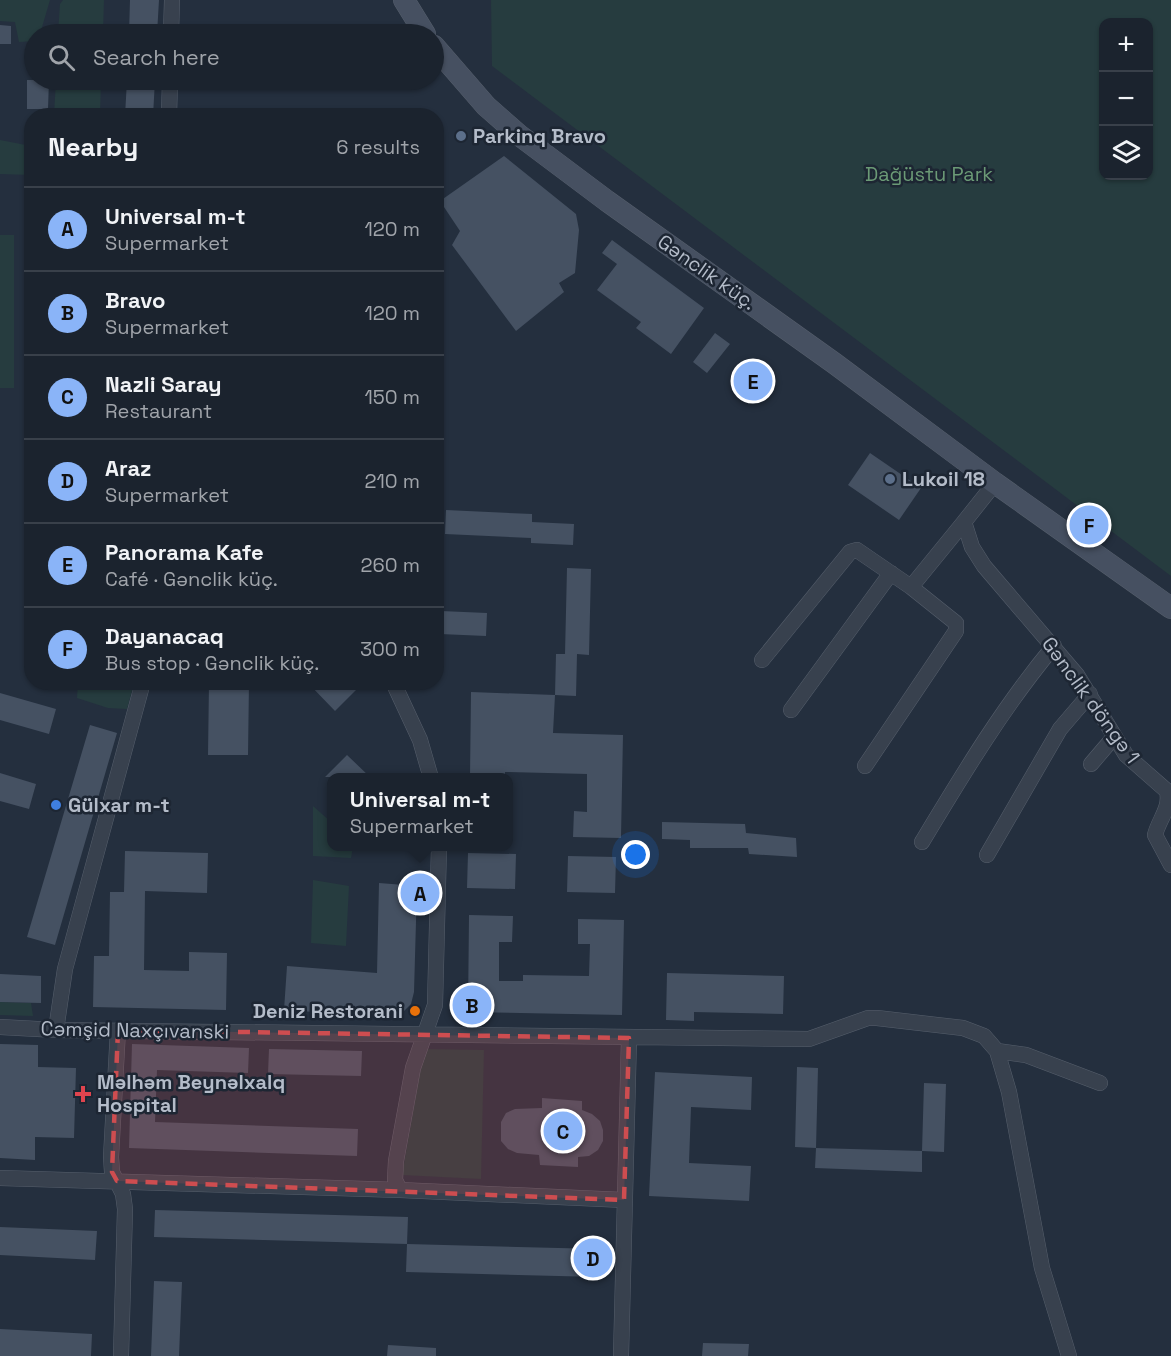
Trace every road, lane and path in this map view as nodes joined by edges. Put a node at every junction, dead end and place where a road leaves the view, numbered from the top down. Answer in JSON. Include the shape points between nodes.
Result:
{"nodes":[{"id":1,"x":172,"y":0,"type":"edge"},
{"id":2,"x":404,"y":0,"type":"edge"},
{"id":3,"x":171,"y":24,"type":"edge"},
{"id":4,"x":419,"y":24,"type":"edge"},
{"id":5,"x":444,"y":58,"type":"edge"},
{"id":6,"x":170,"y":90,"type":"edge"},
{"id":7,"x":169,"y":108,"type":"edge"},
{"id":8,"x":995,"y":483,"type":"junction"},
{"id":9,"x":964,"y":522,"type":"junction"},
{"id":10,"x":1118,"y":571,"type":"junction"},
{"id":11,"x":891,"y":573,"type":"junction"},
{"id":12,"x":911,"y":587,"type":"junction"},
{"id":13,"x":1171,"y":596,"type":"edge"},
{"id":14,"x":1171,"y":608,"type":"edge"},
{"id":15,"x":1053,"y":646,"type":"junction"},
{"id":16,"x":762,"y":660,"type":"dead end"},
{"id":17,"x":142,"y":690,"type":"edge"},
{"id":18,"x":397,"y":690,"type":"edge"},
{"id":19,"x":1089,"y":694,"type":"junction"},
{"id":20,"x":791,"y":710,"type":"dead end"},
{"id":21,"x":1114,"y":737,"type":"junction"},
{"id":22,"x":1091,"y":764,"type":"dead end"},
{"id":23,"x":865,"y":766,"type":"dead end"},
{"id":24,"x":430,"y":773,"type":"edge"},
{"id":25,"x":922,"y":842,"type":"dead end"},
{"id":26,"x":440,"y":851,"type":"edge"},
{"id":27,"x":987,"y":855,"type":"dead end"},
{"id":28,"x":1171,"y":865,"type":"edge"},
{"id":29,"x":0,"y":1027,"type":"edge"},
{"id":30,"x":56,"y":1030,"type":"junction"},
{"id":31,"x":118,"y":1030,"type":"junction"},
{"id":32,"x":425,"y":1034,"type":"junction"},
{"id":33,"x":629,"y":1038,"type":"junction"},
{"id":34,"x":997,"y":1051,"type":"junction"},
{"id":35,"x":1101,"y":1083,"type":"dead end"},
{"id":36,"x":0,"y":1178,"type":"edge"},
{"id":37,"x":117,"y":1181,"type":"junction"},
{"id":38,"x":400,"y":1190,"type":"junction"},
{"id":39,"x":624,"y":1200,"type":"junction"},
{"id":40,"x":121,"y":1356,"type":"edge"},
{"id":41,"x":621,"y":1356,"type":"edge"},
{"id":42,"x":1069,"y":1356,"type":"edge"}],
"edges":[{"from":1,"to":3,"type":"street"},
{"from":2,"to":4,"type":"main road"},
{"from":5,"to":8,"type":"main road","name":"Gənclik küç.","via":[[486,106],[519,135]]},
{"from":6,"to":7,"type":"street"},
{"from":8,"to":9,"type":"street"},
{"from":8,"to":10,"type":"main road","name":"Gənclik küç."},
{"from":9,"to":12,"type":"street"},
{"from":9,"to":15,"type":"street","name":"Gənclik döngə 1","via":[[972,547],[984,566]]},
{"from":10,"to":13,"type":"main road"},
{"from":10,"to":14,"type":"main road"},
{"from":11,"to":12,"type":"street"},
{"from":11,"to":16,"type":"street","via":[[857,550],[850,552]]},
{"from":11,"to":20,"type":"street"},
{"from":12,"to":23,"type":"street","via":[[956,623],[956,631]]},
{"from":15,"to":19,"type":"street","name":"Gənclik döngə 1"},
{"from":15,"to":25,"type":"street","via":[[986,737]]},
{"from":17,"to":30,"type":"street","via":[[65,969]]},
{"from":18,"to":24,"type":"street","via":[[420,740]]},
{"from":19,"to":21,"type":"street","name":"Gənclik döngə 1"},
{"from":19,"to":27,"type":"street","via":[[1060,729]]},
{"from":21,"to":22,"type":"street"},
{"from":21,"to":28,"type":"street","name":"Gənclik döngə 1","via":[[1126,755],[1171,797],[1155,835]]},
{"from":26,"to":32,"type":"street","via":[[435,1005]]},
{"from":29,"to":30,"type":"street","name":"Cəmşid Naxçıvanski"},
{"from":30,"to":31,"type":"street","name":"Cəmşid Naxçıvanski"},
{"from":31,"to":32,"type":"street","name":"Cəmşid Naxçıvanski"},
{"from":31,"to":37,"type":"street","via":[[111,1157]]},
{"from":32,"to":33,"type":"street","name":"Cəmşid Naxçıvanski"},
{"from":32,"to":38,"type":"street","via":[[413,1068],[396,1161],[395,1180]]},
{"from":33,"to":34,"type":"street","name":"Cəmşid Naxçıvanski","via":[[809,1039],[877,1018],[963,1028],[984,1036]]},
{"from":33,"to":39,"type":"street"},
{"from":34,"to":35,"type":"street","via":[[1026,1054]]},
{"from":34,"to":42,"type":"street","via":[[1009,1092],[1042,1268]]},
{"from":36,"to":37,"type":"street"},
{"from":37,"to":38,"type":"street"},
{"from":37,"to":40,"type":"street","via":[[125,1209]]},
{"from":38,"to":39,"type":"street"},
{"from":39,"to":41,"type":"street"}]}
